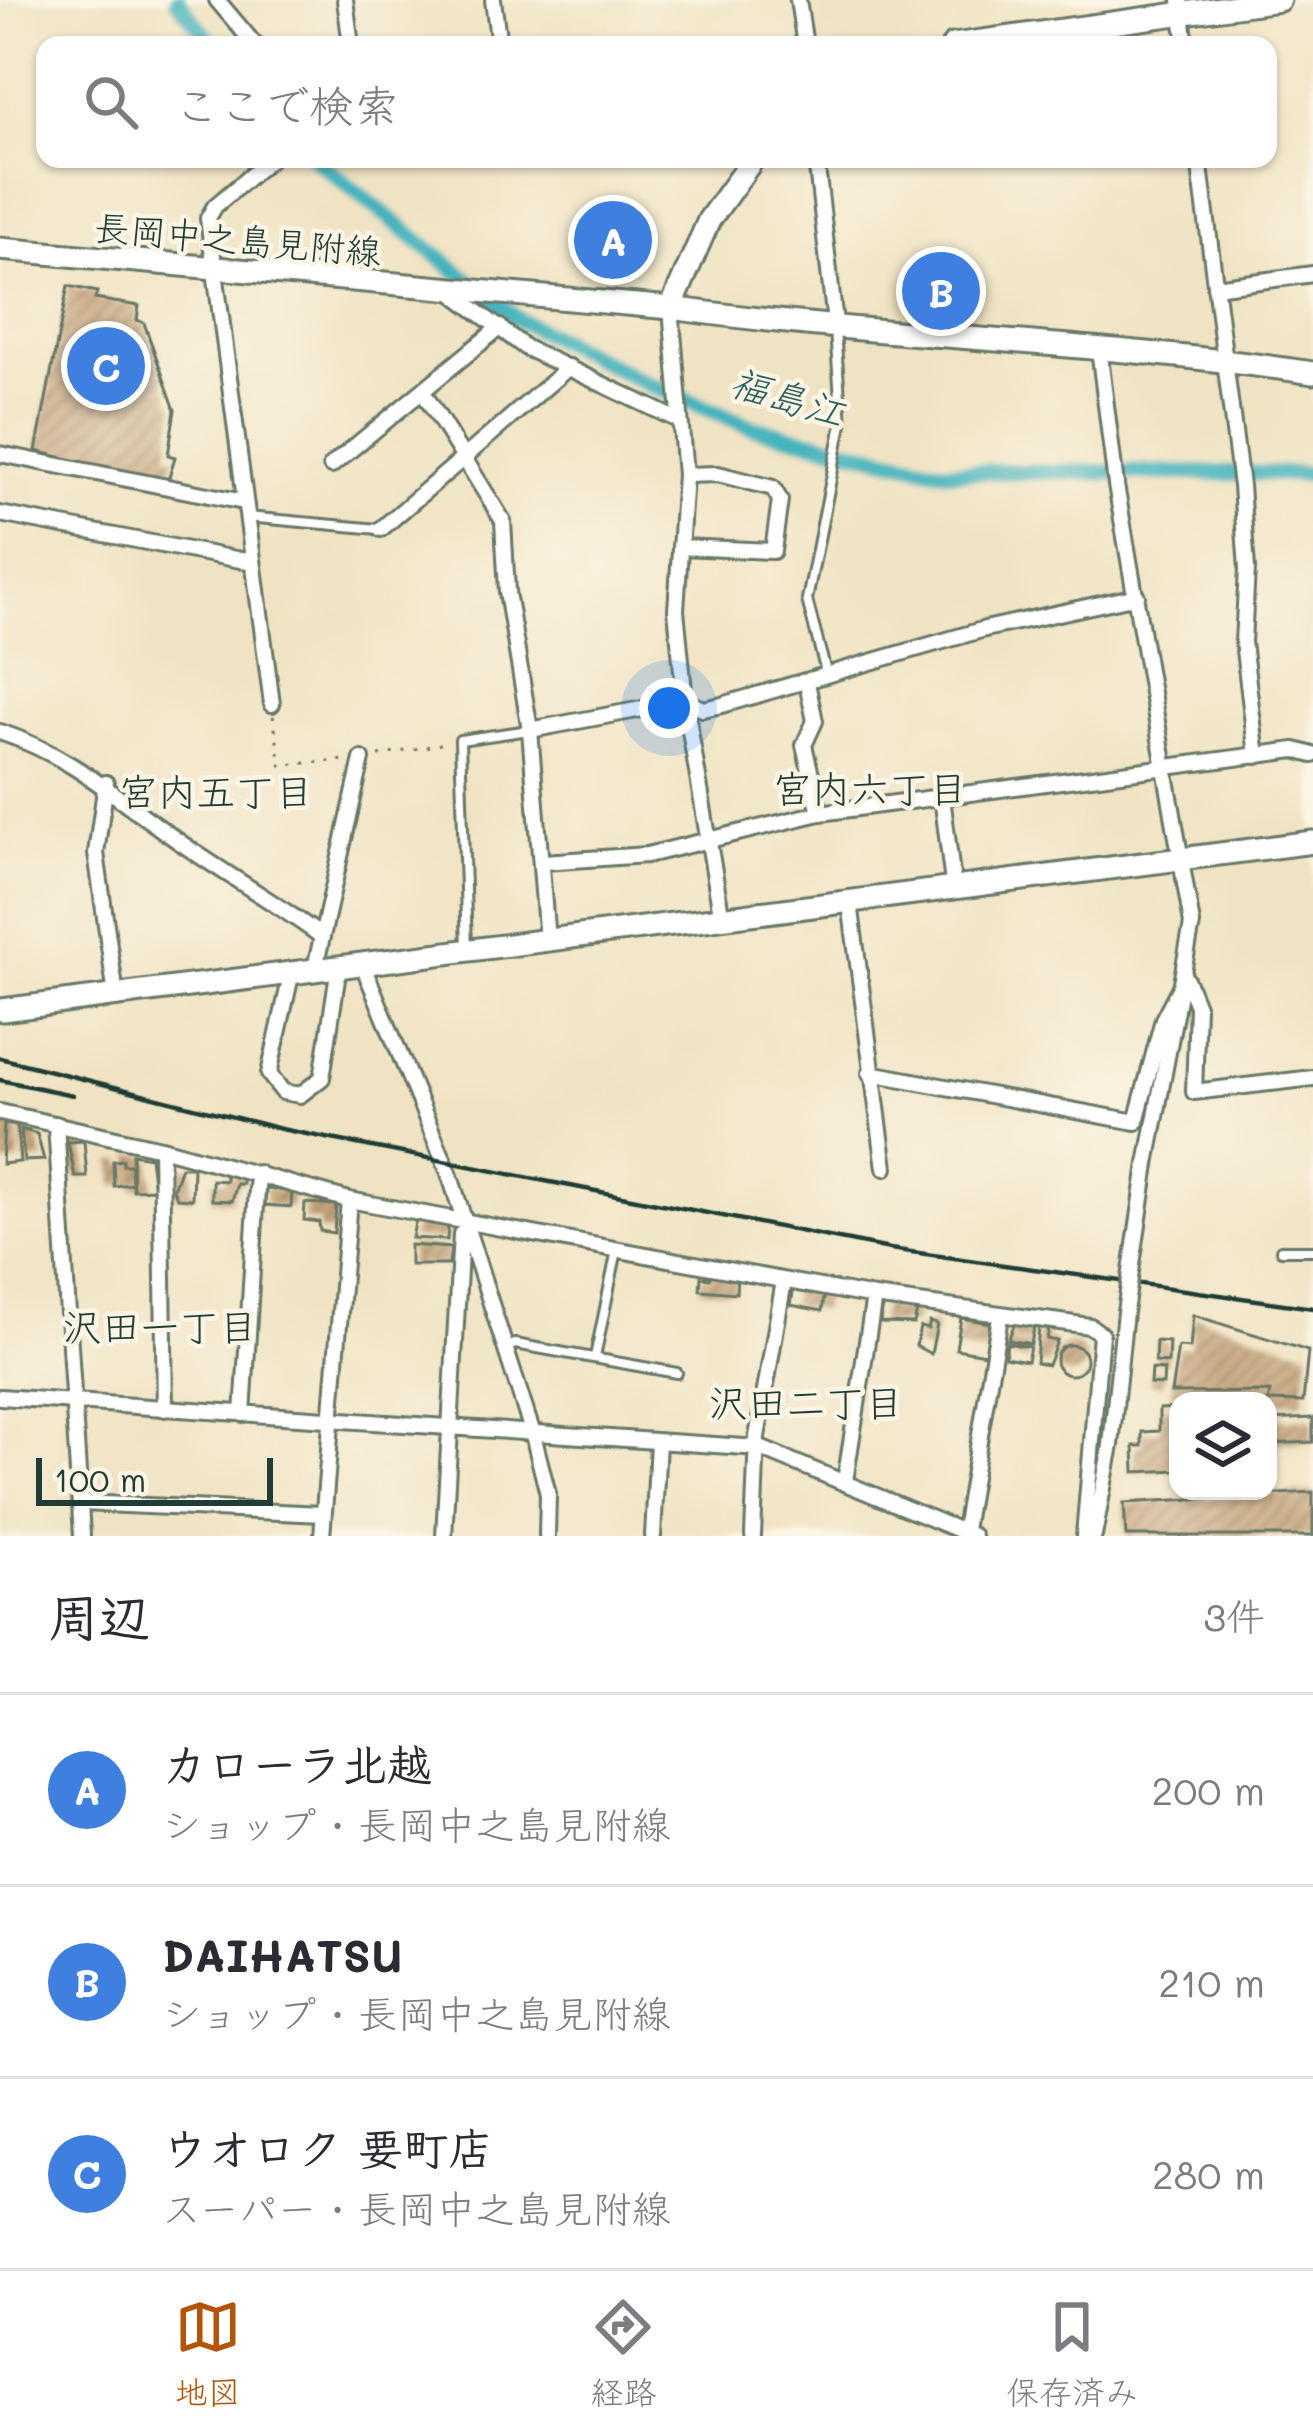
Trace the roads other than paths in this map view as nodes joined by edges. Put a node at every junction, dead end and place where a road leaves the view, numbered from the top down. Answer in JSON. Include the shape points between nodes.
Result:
{"nodes":[{"id":1,"x":217,"y":0,"type":"edge"},
{"id":2,"x":345,"y":0,"type":"edge"},
{"id":3,"x":493,"y":0,"type":"edge"},
{"id":4,"x":799,"y":0,"type":"edge"},
{"id":5,"x":1279,"y":0,"type":"edge"},
{"id":6,"x":1181,"y":6,"type":"edge"},
{"id":7,"x":247,"y":36,"type":"edge"},
{"id":8,"x":350,"y":36,"type":"edge"},
{"id":9,"x":498,"y":36,"type":"edge"},
{"id":10,"x":804,"y":36,"type":"edge"},
{"id":11,"x":1006,"y":36,"type":"edge"},
{"id":12,"x":1185,"y":36,"type":"edge"},
{"id":13,"x":259,"y":168,"type":"edge"},
{"id":14,"x":747,"y":168,"type":"edge"},
{"id":15,"x":817,"y":168,"type":"edge"},
{"id":16,"x":1200,"y":168,"type":"edge"},
{"id":17,"x":0,"y":248,"type":"edge"},
{"id":18,"x":215,"y":269,"type":"junction"},
{"id":19,"x":1313,"y":274,"type":"edge"},
{"id":20,"x":1215,"y":287,"type":"junction"},
{"id":21,"x":459,"y":293,"type":"junction"},
{"id":22,"x":671,"y":308,"type":"junction"},
{"id":23,"x":835,"y":323,"type":"junction"},
{"id":24,"x":500,"y":327,"type":"junction"},
{"id":25,"x":1099,"y":349,"type":"junction"},
{"id":26,"x":1227,"y":361,"type":"junction"},
{"id":27,"x":569,"y":367,"type":"junction"},
{"id":28,"x":1313,"y":373,"type":"edge"},
{"id":29,"x":422,"y":392,"type":"junction"},
{"id":30,"x":680,"y":415,"type":"junction"},
{"id":31,"x":0,"y":454,"type":"edge"},
{"id":32,"x":466,"y":460,"type":"junction"},
{"id":33,"x":331,"y":466,"type":"dead end"},
{"id":34,"x":686,"y":476,"type":"junction"},
{"id":35,"x":245,"y":510,"type":"junction"},
{"id":36,"x":0,"y":514,"type":"edge"},
{"id":37,"x":381,"y":529,"type":"joint"},
{"id":38,"x":680,"y":547,"type":"junction"},
{"id":39,"x":251,"y":562,"type":"junction"},
{"id":40,"x":1137,"y":596,"type":"junction"},
{"id":41,"x":827,"y":677,"type":"junction"},
{"id":42,"x":807,"y":682,"type":"junction"},
{"id":43,"x":685,"y":701,"type":"junction"},
{"id":44,"x":272,"y":704,"type":"road end"},
{"id":45,"x":530,"y":730,"type":"junction"},
{"id":46,"x":0,"y":732,"type":"edge"},
{"id":47,"x":1313,"y":754,"type":"edge"},
{"id":48,"x":1258,"y":756,"type":"junction"},
{"id":49,"x":362,"y":759,"type":"road end"},
{"id":50,"x":1168,"y":770,"type":"junction"},
{"id":51,"x":106,"y":783,"type":"junction"},
{"id":52,"x":942,"y":797,"type":"junction"},
{"id":53,"x":820,"y":812,"type":"junction"},
{"id":54,"x":712,"y":836,"type":"junction"},
{"id":55,"x":1313,"y":842,"type":"edge"},
{"id":56,"x":1182,"y":858,"type":"junction"},
{"id":57,"x":543,"y":862,"type":"junction"},
{"id":58,"x":954,"y":891,"type":"junction"},
{"id":59,"x":850,"y":903,"type":"junction"},
{"id":60,"x":722,"y":919,"type":"junction"},
{"id":61,"x":321,"y":936,"type":"junction"},
{"id":62,"x":548,"y":941,"type":"junction"},
{"id":63,"x":466,"y":948,"type":"junction"},
{"id":64,"x":350,"y":965,"type":"junction"},
{"id":65,"x":304,"y":970,"type":"junction"},
{"id":66,"x":1186,"y":979,"type":"junction"},
{"id":67,"x":116,"y":995,"type":"junction"},
{"id":68,"x":1,"y":1004,"type":"edge"},
{"id":69,"x":871,"y":1073,"type":"junction"},
{"id":70,"x":1313,"y":1078,"type":"edge"},
{"id":71,"x":0,"y":1112,"type":"edge"},
{"id":72,"x":56,"y":1124,"type":"junction"},
{"id":73,"x":161,"y":1148,"type":"junction"},
{"id":74,"x":885,"y":1168,"type":"dead end"},
{"id":75,"x":258,"y":1173,"type":"junction"},
{"id":76,"x":349,"y":1200,"type":"junction"},
{"id":77,"x":461,"y":1216,"type":"junction"},
{"id":78,"x":617,"y":1249,"type":"junction"},
{"id":79,"x":1281,"y":1250,"type":"dead end"},
{"id":80,"x":1313,"y":1250,"type":"edge"},
{"id":81,"x":784,"y":1281,"type":"junction"},
{"id":82,"x":874,"y":1297,"type":"junction"},
{"id":83,"x":1000,"y":1317,"type":"junction"},
{"id":84,"x":504,"y":1348,"type":"junction"},
{"id":85,"x":595,"y":1357,"type":"junction"},
{"id":86,"x":677,"y":1373,"type":"dead end"},
{"id":87,"x":0,"y":1397,"type":"edge"},
{"id":88,"x":75,"y":1402,"type":"junction"},
{"id":89,"x":165,"y":1409,"type":"junction"},
{"id":90,"x":243,"y":1414,"type":"junction"},
{"id":91,"x":332,"y":1419,"type":"junction"},
{"id":92,"x":452,"y":1427,"type":"junction"},
{"id":93,"x":532,"y":1431,"type":"junction"},
{"id":94,"x":658,"y":1442,"type":"junction"},
{"id":95,"x":760,"y":1448,"type":"junction"},
{"id":96,"x":845,"y":1481,"type":"junction"},
{"id":97,"x":81,"y":1503,"type":"junction"},
{"id":98,"x":323,"y":1514,"type":"junction"},
{"id":99,"x":966,"y":1535,"type":"edge"},
{"id":100,"x":82,"y":1536,"type":"edge"},
{"id":101,"x":322,"y":1536,"type":"edge"},
{"id":102,"x":444,"y":1536,"type":"edge"},
{"id":103,"x":547,"y":1536,"type":"edge"},
{"id":104,"x":653,"y":1536,"type":"edge"},
{"id":105,"x":754,"y":1536,"type":"edge"},
{"id":106,"x":1089,"y":1536,"type":"edge"}],
"edges":[{"from":1,"to":7,"type":"street"},
{"from":2,"to":8,"type":"street"},
{"from":3,"to":9,"type":"street"},
{"from":4,"to":10,"type":"street"},
{"from":5,"to":6,"type":"street"},
{"from":6,"to":11,"type":"street"},
{"from":6,"to":12,"type":"street"},
{"from":13,"to":18,"type":"street","via":[[208,218]]},
{"from":14,"to":22,"type":"street","via":[[709,220]]},
{"from":15,"to":23,"type":"street"},
{"from":16,"to":20,"type":"street"},
{"from":17,"to":18,"type":"street","name":"長岡中之島見附線"},
{"from":18,"to":21,"type":"street","name":"長岡中之島見附線"},
{"from":18,"to":35,"type":"street"},
{"from":19,"to":20,"type":"street"},
{"from":20,"to":26,"type":"street"},
{"from":21,"to":22,"type":"street","name":"長岡中之島見附線"},
{"from":21,"to":24,"type":"street"},
{"from":22,"to":23,"type":"street"},
{"from":22,"to":30,"type":"street"},
{"from":23,"to":25,"type":"street","via":[[913,337]]},
{"from":23,"to":41,"type":"lane","via":[[840,430],[807,601]]},
{"from":24,"to":27,"type":"street"},
{"from":24,"to":29,"type":"street"},
{"from":25,"to":26,"type":"street"},
{"from":25,"to":40,"type":"street"},
{"from":26,"to":28,"type":"street"},
{"from":26,"to":48,"type":"street"},
{"from":27,"to":30,"type":"street"},
{"from":27,"to":32,"type":"street"},
{"from":29,"to":32,"type":"street"},
{"from":29,"to":33,"type":"street"},
{"from":30,"to":34,"type":"street"},
{"from":31,"to":35,"type":"street"},
{"from":32,"to":37,"type":"street"},
{"from":32,"to":45,"type":"street","via":[[503,521]]},
{"from":34,"to":38,"type":"street"},
{"from":34,"to":38,"type":"street","via":[[718,474],[773,488],[780,500],[773,551]]},
{"from":35,"to":37,"type":"lane"},
{"from":35,"to":39,"type":"street"},
{"from":36,"to":39,"type":"street"},
{"from":38,"to":43,"type":"street","via":[[676,610]]},
{"from":39,"to":44,"type":"street"},
{"from":40,"to":41,"type":"street","via":[[986,629]]},
{"from":40,"to":50,"type":"street"},
{"from":41,"to":42,"type":"street"},
{"from":42,"to":43,"type":"street","via":[[703,709]]},
{"from":42,"to":53,"type":"street","via":[[814,721],[804,745]]},
{"from":43,"to":45,"type":"street"},
{"from":43,"to":54,"type":"street"},
{"from":45,"to":57,"type":"street"},
{"from":45,"to":63,"type":"lane","via":[[460,740]]},
{"from":46,"to":51,"type":"street"},
{"from":47,"to":48,"type":"street"},
{"from":48,"to":50,"type":"street"},
{"from":49,"to":61,"type":"street"},
{"from":50,"to":52,"type":"street"},
{"from":50,"to":56,"type":"street"},
{"from":51,"to":61,"type":"street"},
{"from":51,"to":67,"type":"street","via":[[96,853]]},
{"from":52,"to":53,"type":"street"},
{"from":52,"to":58,"type":"street"},
{"from":53,"to":54,"type":"street"},
{"from":54,"to":57,"type":"street","via":[[647,855]]},
{"from":54,"to":60,"type":"street"},
{"from":55,"to":56,"type":"street"},
{"from":56,"to":58,"type":"street"},
{"from":56,"to":66,"type":"street","via":[[1192,924]]},
{"from":57,"to":62,"type":"street"},
{"from":58,"to":59,"type":"street"},
{"from":59,"to":60,"type":"street"},
{"from":59,"to":69,"type":"street"},
{"from":60,"to":62,"type":"street"},
{"from":61,"to":65,"type":"street"},
{"from":62,"to":63,"type":"street"},
{"from":63,"to":64,"type":"street"},
{"from":64,"to":65,"type":"street"},
{"from":64,"to":65,"type":"street","via":[[322,1078],[300,1096],[283,1092],[269,1075]]},
{"from":64,"to":77,"type":"street","via":[[435,1136]]},
{"from":65,"to":67,"type":"street"},
{"from":66,"to":69,"type":"street","via":[[1163,1019],[1136,1122]]},
{"from":66,"to":70,"type":"street","via":[[1197,1006],[1194,1092]]},
{"from":66,"to":106,"type":"street","bridge":true,"via":[[1148,1164],[1111,1445]]},
{"from":67,"to":68,"type":"street"},
{"from":69,"to":74,"type":"street"},
{"from":71,"to":72,"type":"street"},
{"from":72,"to":73,"type":"street"},
{"from":72,"to":88,"type":"street"},
{"from":73,"to":75,"type":"street"},
{"from":73,"to":89,"type":"street"},
{"from":75,"to":76,"type":"street"},
{"from":75,"to":90,"type":"street"},
{"from":76,"to":77,"type":"street"},
{"from":76,"to":91,"type":"street"},
{"from":77,"to":78,"type":"street"},
{"from":77,"to":84,"type":"street"},
{"from":77,"to":92,"type":"street"},
{"from":78,"to":81,"type":"street"},
{"from":78,"to":85,"type":"lane"},
{"from":79,"to":80,"type":"lane"},
{"from":81,"to":82,"type":"street"},
{"from":81,"to":95,"type":"street"},
{"from":82,"to":83,"type":"street"},
{"from":82,"to":96,"type":"street"},
{"from":83,"to":99,"type":"street"},
{"from":83,"to":106,"type":"street","via":[[1090,1326],[1100,1334]]},
{"from":84,"to":85,"type":"lane"},
{"from":84,"to":93,"type":"street"},
{"from":85,"to":86,"type":"lane"},
{"from":87,"to":88,"type":"street"},
{"from":88,"to":89,"type":"street"},
{"from":88,"to":97,"type":"street"},
{"from":89,"to":90,"type":"street"},
{"from":90,"to":91,"type":"street"},
{"from":91,"to":92,"type":"street"},
{"from":91,"to":98,"type":"street"},
{"from":92,"to":93,"type":"street"},
{"from":92,"to":102,"type":"street"},
{"from":93,"to":94,"type":"street"},
{"from":93,"to":103,"type":"street","via":[[548,1494]]},
{"from":94,"to":95,"type":"street"},
{"from":94,"to":104,"type":"street"},
{"from":95,"to":96,"type":"street"},
{"from":95,"to":105,"type":"street"},
{"from":96,"to":99,"type":"street"},
{"from":97,"to":98,"type":"street"},
{"from":97,"to":100,"type":"street"},
{"from":98,"to":101,"type":"street"}]}
